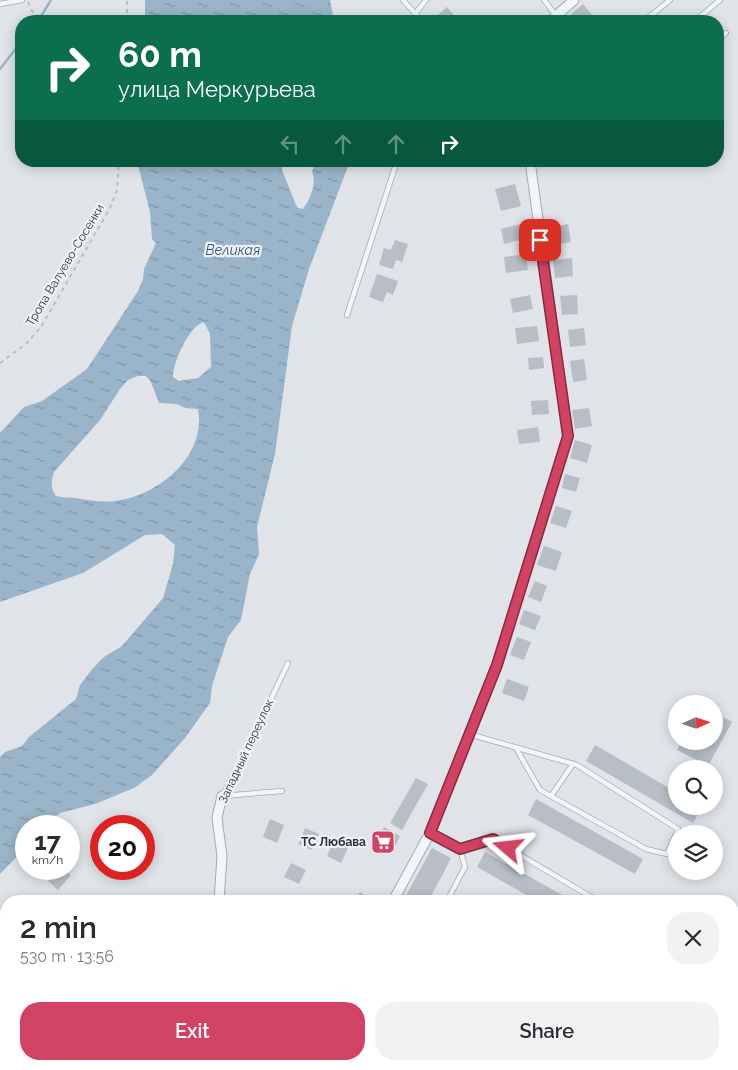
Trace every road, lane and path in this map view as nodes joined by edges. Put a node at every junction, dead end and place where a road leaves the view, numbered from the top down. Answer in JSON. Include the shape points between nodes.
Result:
{"nodes":[{"id":1,"x":22,"y":0,"type":"edge"},
{"id":2,"x":28,"y":0,"type":"edge"},
{"id":3,"x":127,"y":0,"type":"edge"},
{"id":4,"x":404,"y":0,"type":"edge"},
{"id":5,"x":426,"y":0,"type":"edge"},
{"id":6,"x":544,"y":0,"type":"edge"},
{"id":7,"x":574,"y":0,"type":"edge"},
{"id":8,"x":670,"y":0,"type":"edge"},
{"id":9,"x":720,"y":0,"type":"edge"},
{"id":10,"x":0,"y":4,"type":"edge"},
{"id":11,"x":415,"y":14,"type":"joint"},
{"id":12,"x":37,"y":15,"type":"edge"},
{"id":13,"x":127,"y":15,"type":"edge"},
{"id":14,"x":553,"y":15,"type":"edge"},
{"id":15,"x":559,"y":15,"type":"edge"},
{"id":16,"x":651,"y":15,"type":"edge"},
{"id":17,"x":702,"y":15,"type":"edge"},
{"id":18,"x":119,"y":167,"type":"edge"},
{"id":19,"x":394,"y":167,"type":"edge"},
{"id":20,"x":531,"y":167,"type":"edge"},
{"id":21,"x":347,"y":315,"type":"dead end"},
{"id":22,"x":0,"y":363,"type":"edge"},
{"id":23,"x":288,"y":663,"type":"dead end"},
{"id":24,"x":469,"y":734,"type":"junction"},
{"id":25,"x":516,"y":748,"type":"junction"},
{"id":26,"x":573,"y":764,"type":"junction"},
{"id":27,"x":282,"y":792,"type":"dead end"},
{"id":28,"x":222,"y":796,"type":"junction"},
{"id":29,"x":551,"y":796,"type":"junction"},
{"id":30,"x":672,"y":825,"type":"edge"},
{"id":31,"x":430,"y":833,"type":"junction"},
{"id":32,"x":460,"y":849,"type":"junction"},
{"id":33,"x":668,"y":852,"type":"edge"},
{"id":34,"x":219,"y":895,"type":"edge"},
{"id":35,"x":396,"y":895,"type":"edge"},
{"id":36,"x":450,"y":895,"type":"edge"},
{"id":37,"x":588,"y":895,"type":"edge"}],
"edges":[{"from":1,"to":10,"type":"lane"},
{"from":2,"to":12,"type":"path"},
{"from":3,"to":13,"type":"path"},
{"from":4,"to":11,"type":"lane"},
{"from":5,"to":11,"type":"lane"},
{"from":6,"to":14,"type":"lane"},
{"from":7,"to":15,"type":"street"},
{"from":8,"to":16,"type":"lane"},
{"from":9,"to":17,"type":"lane"},
{"from":18,"to":22,"type":"path","name":"Тропа Валуево-Сосенки","via":[[117,190],[110,208],[50,313],[26,344]]},
{"from":19,"to":21,"type":"lane"},
{"from":20,"to":24,"type":"street","via":[[568,436],[497,665]]},
{"from":23,"to":28,"type":"lane","name":"Западный переулок"},
{"from":24,"to":25,"type":"lane"},
{"from":24,"to":31,"type":"street"},
{"from":25,"to":26,"type":"lane"},
{"from":25,"to":29,"type":"lane","via":[[540,790]]},
{"from":26,"to":29,"type":"lane"},
{"from":26,"to":30,"type":"lane"},
{"from":27,"to":28,"type":"lane"},
{"from":28,"to":34,"type":"street","name":"Западный переулок","via":[[217,818],[222,856]]},
{"from":29,"to":33,"type":"lane","via":[[646,849]]},
{"from":31,"to":32,"type":"lane"},
{"from":31,"to":35,"type":"street"},
{"from":32,"to":36,"type":"lane","via":[[465,867]]},
{"from":32,"to":37,"type":"lane","via":[[493,839]]}]}
